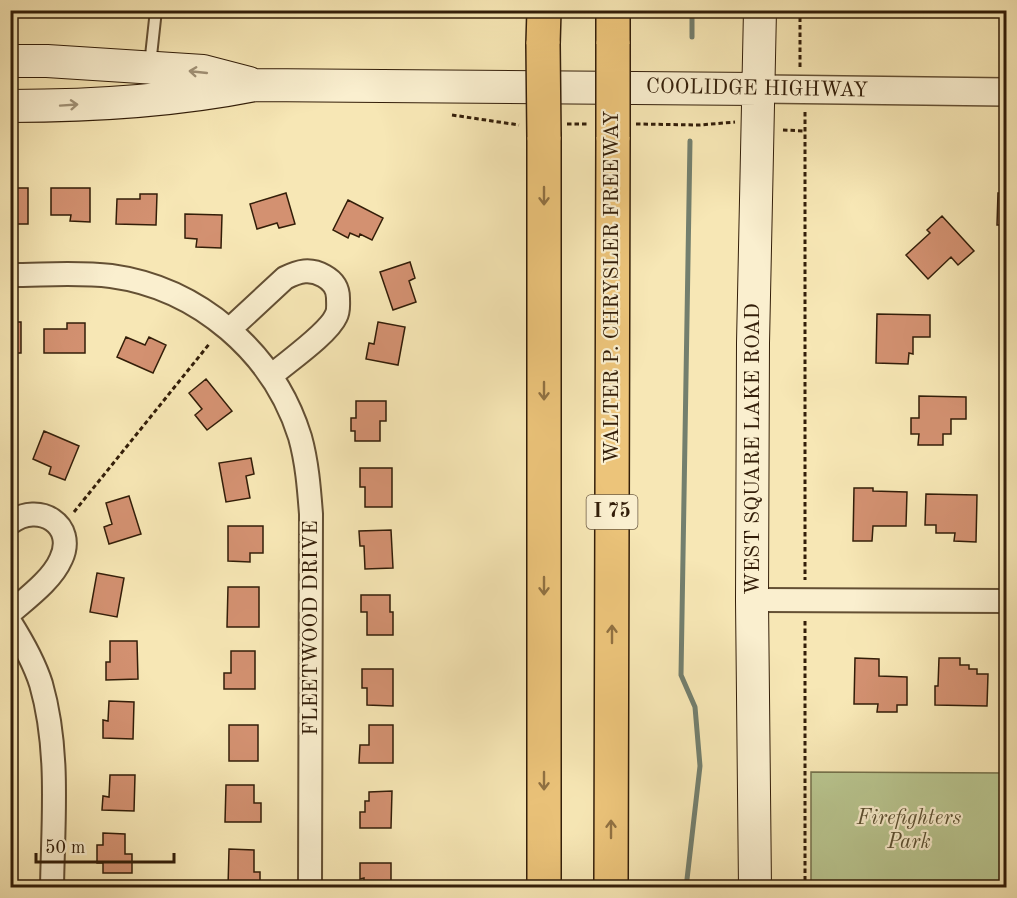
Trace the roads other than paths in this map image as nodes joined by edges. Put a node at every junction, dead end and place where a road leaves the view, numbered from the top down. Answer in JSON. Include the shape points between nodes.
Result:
{"nodes":[{"id":1,"x":156,"y":10,"type":"edge"},
{"id":2,"x":544,"y":10,"type":"edge"},
{"id":3,"x":613,"y":10,"type":"edge"},
{"id":4,"x":760,"y":10,"type":"edge"},
{"id":5,"x":10,"y":61,"type":"edge"},
{"id":6,"x":150,"y":69,"type":"junction"},
{"id":7,"x":255,"y":85,"type":"junction"},
{"id":8,"x":759,"y":88,"type":"junction"},
{"id":9,"x":1006,"y":92,"type":"edge"},
{"id":10,"x":10,"y":105,"type":"edge"},
{"id":11,"x":10,"y":274,"type":"edge"},
{"id":12,"x":230,"y":330,"type":"junction"},
{"id":13,"x":271,"y":375,"type":"junction"},
{"id":14,"x":10,"y":523,"type":"edge"},
{"id":15,"x":752,"y":600,"type":"junction"},
{"id":16,"x":1006,"y":601,"type":"edge"},
{"id":17,"x":10,"y":613,"type":"edge"},
{"id":18,"x":10,"y":622,"type":"edge"},
{"id":19,"x":52,"y":888,"type":"edge"},
{"id":20,"x":310,"y":888,"type":"edge"},
{"id":21,"x":544,"y":888,"type":"edge"},
{"id":22,"x":611,"y":888,"type":"edge"},
{"id":23,"x":755,"y":888,"type":"edge"}],
"edges":[{"from":1,"to":6,"type":"lane"},
{"from":2,"to":21,"type":"highway","one_way":true,"bridge":true},
{"from":22,"to":3,"type":"highway","name":"WALTER P. CHRYSLER FREEWAY","number":"I 75","one_way":true,"bridge":true},
{"from":4,"to":8,"type":"main road","name":"WEST SQUARE LAKE ROAD"},
{"from":5,"to":6,"type":"main road","name":"COOLIDGE HIGHWAY"},
{"from":7,"to":6,"type":"main road","name":"COOLIDGE HIGHWAY","one_way":true,"via":[[203,71]]},
{"from":7,"to":8,"type":"main road","name":"COOLIDGE HIGHWAY"},
{"from":10,"to":7,"type":"main road","name":"COOLIDGE HIGHWAY","one_way":true,"via":[[50,106],[204,95]]},
{"from":8,"to":9,"type":"street","name":"COOLIDGE HIGHWAY"},
{"from":8,"to":15,"type":"main road","name":"WEST SQUARE LAKE ROAD"},
{"from":11,"to":12,"type":"street","name":"FLEETWOOD DRIVE","via":[[87,275],[132,281],[184,300]]},
{"from":12,"to":13,"type":"street","name":"FLEETWOOD DRIVE"},
{"from":12,"to":13,"type":"street","via":[[285,278],[304,270],[331,280],[338,293],[336,316],[315,340]]},
{"from":13,"to":20,"type":"street","name":"FLEETWOOD DRIVE","via":[[300,437],[309,484]]},
{"from":14,"to":17,"type":"street","via":[[28,514],[48,516],[61,530],[64,549],[56,567]]},
{"from":15,"to":16,"type":"street"},
{"from":15,"to":23,"type":"main road","name":"WEST SQUARE LAKE ROAD"},
{"from":18,"to":19,"type":"street","via":[[32,661],[51,728]]}]}
